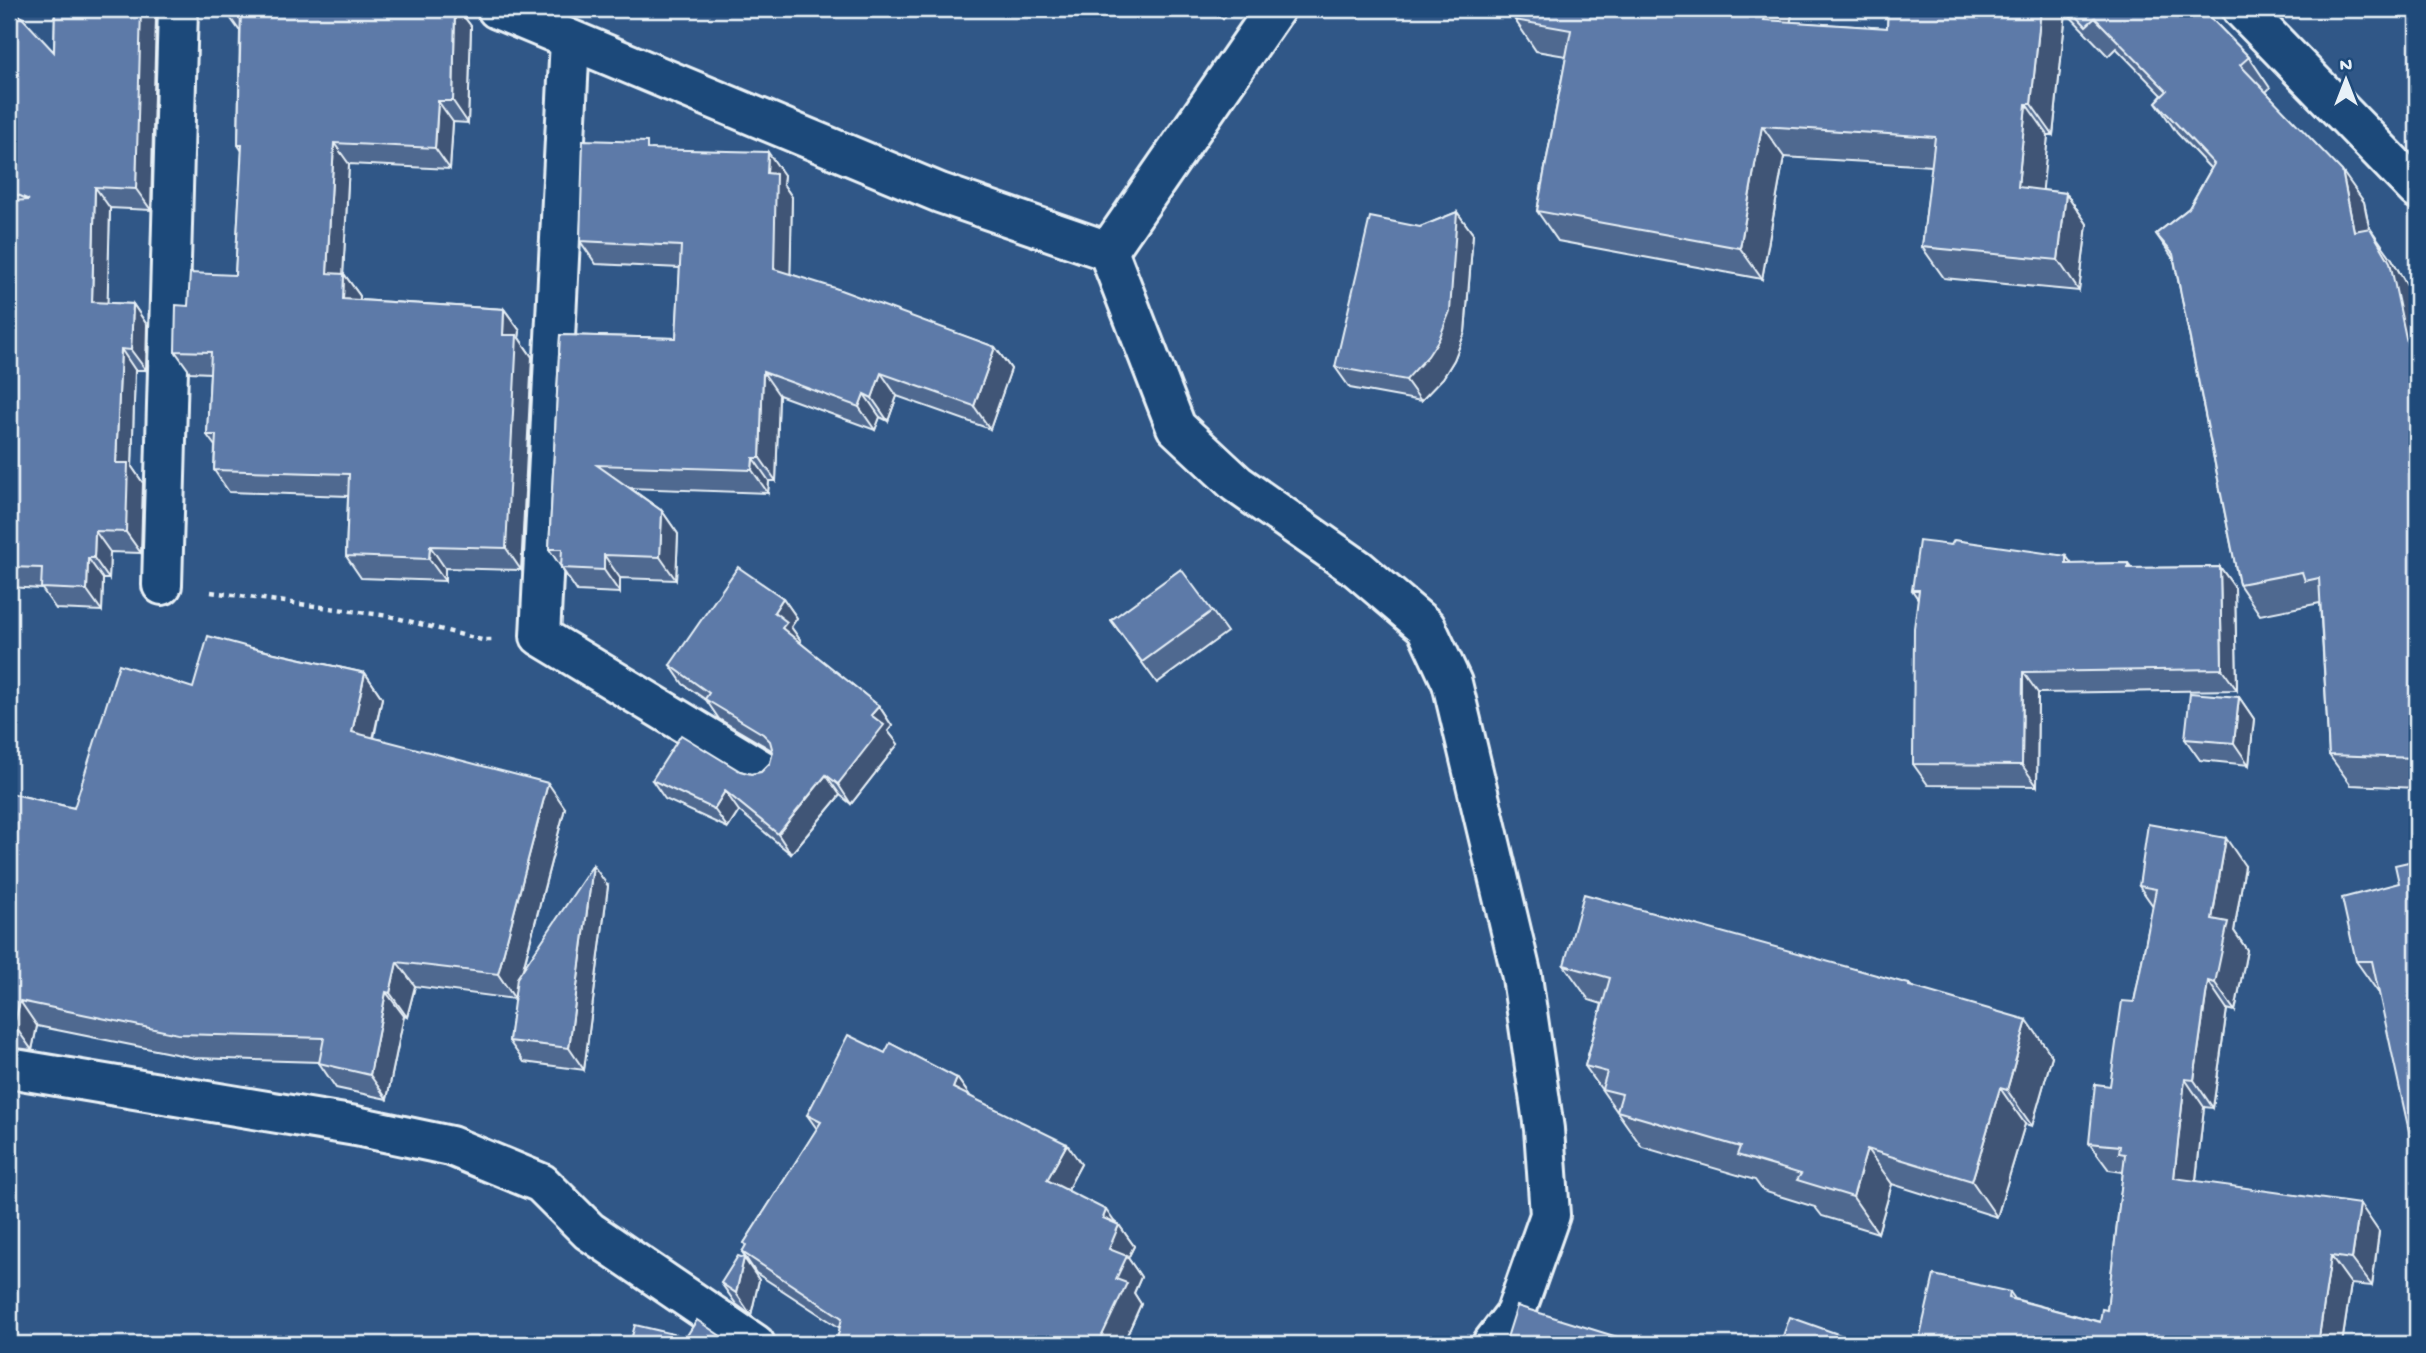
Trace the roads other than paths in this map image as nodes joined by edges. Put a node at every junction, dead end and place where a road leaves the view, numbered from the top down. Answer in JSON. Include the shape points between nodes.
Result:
{"nodes":[{"id":1,"x":178,"y":9,"type":"edge"},
{"id":2,"x":497,"y":9,"type":"edge"},
{"id":3,"x":1275,"y":9,"type":"edge"},
{"id":4,"x":2242,"y":9,"type":"edge"},
{"id":5,"x":570,"y":40,"type":"junction"},
{"id":6,"x":2417,"y":189,"type":"edge"},
{"id":7,"x":1108,"y":251,"type":"junction"},
{"id":8,"x":162,"y":585,"type":"road end"},
{"id":9,"x":765,"y":772,"type":"edge"},
{"id":10,"x":9,"y":1068,"type":"edge"},
{"id":11,"x":755,"y":1344,"type":"edge"},
{"id":12,"x":1492,"y":1344,"type":"edge"}],
"edges":[{"from":1,"to":8,"type":"street"},
{"from":2,"to":5,"type":"street"},
{"from":3,"to":7,"type":"street"},
{"from":4,"to":6,"type":"street"},
{"from":5,"to":7,"type":"street","via":[[940,193]]},
{"from":5,"to":9,"type":"street","via":[[540,636]]},
{"from":7,"to":12,"type":"street","via":[[1176,427],[1237,484],[1358,569],[1426,627],[1452,682],[1522,977],[1544,1129],[1550,1215],[1515,1314]]},
{"from":10,"to":11,"type":"street","via":[[451,1146],[541,1183],[589,1231]]}]}
